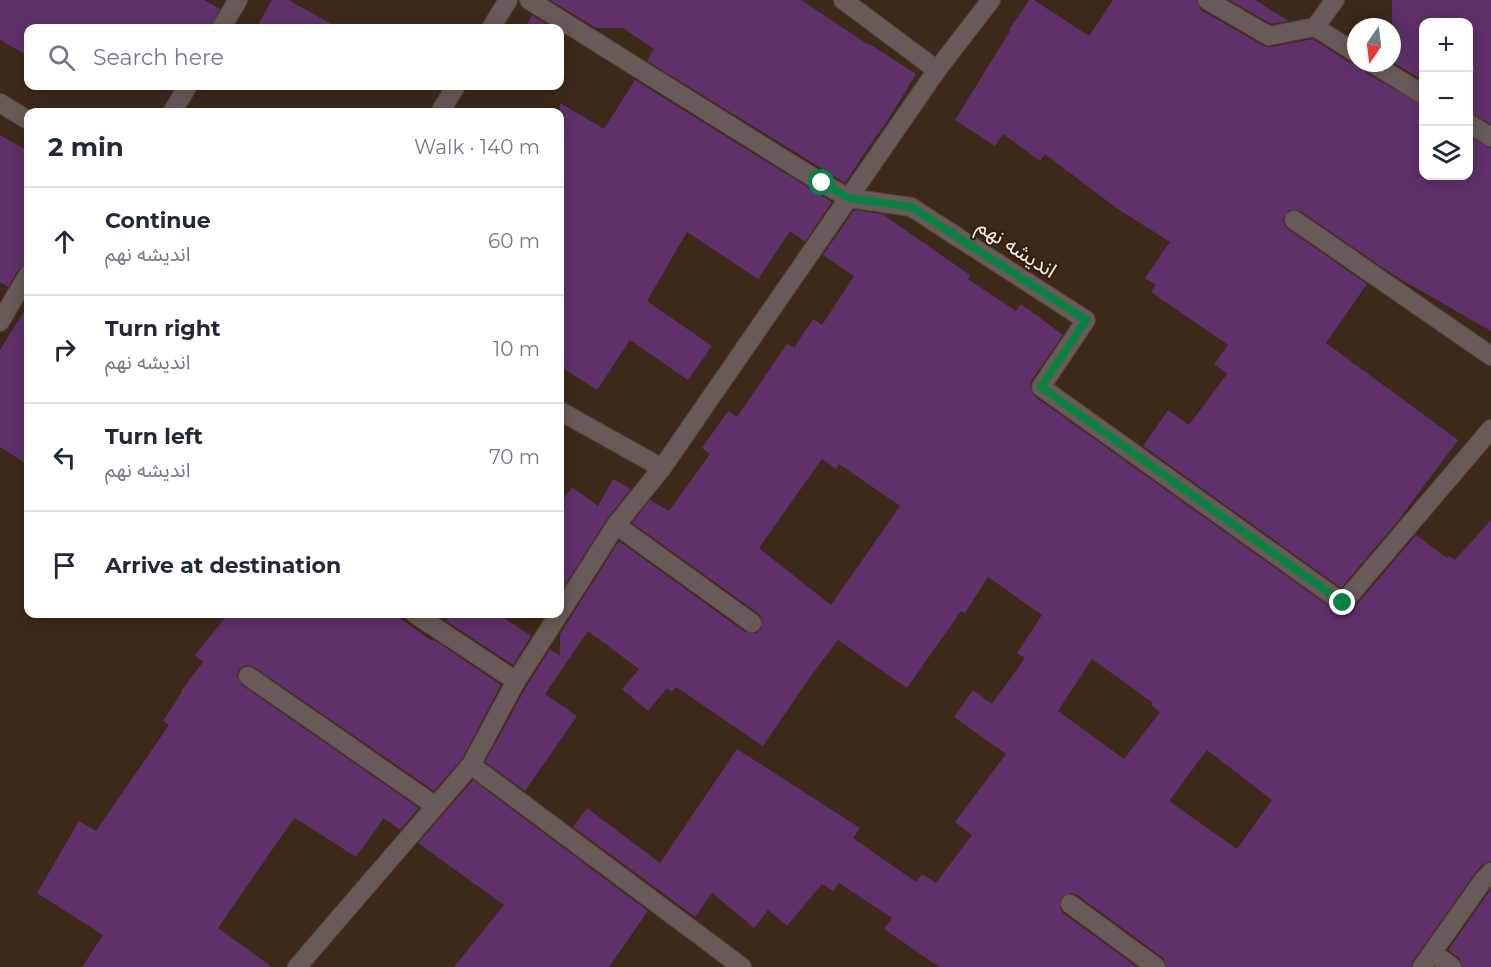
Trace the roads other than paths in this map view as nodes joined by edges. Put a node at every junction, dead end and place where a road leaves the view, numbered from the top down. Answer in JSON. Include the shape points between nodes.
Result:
{"nodes":[{"id":1,"x":237,"y":0,"type":"edge"},
{"id":2,"x":508,"y":0,"type":"edge"},
{"id":3,"x":529,"y":0,"type":"edge"},
{"id":4,"x":843,"y":0,"type":"edge"},
{"id":5,"x":991,"y":0,"type":"edge"},
{"id":6,"x":1207,"y":0,"type":"edge"},
{"id":7,"x":1335,"y":0,"type":"edge"},
{"id":8,"x":223,"y":24,"type":"edge"},
{"id":9,"x":493,"y":24,"type":"edge"},
{"id":10,"x":1315,"y":27,"type":"junction"},
{"id":11,"x":1347,"y":47,"type":"edge"},
{"id":12,"x":937,"y":70,"type":"junction"},
{"id":13,"x":1387,"y":72,"type":"edge"},
{"id":14,"x":186,"y":90,"type":"edge"},
{"id":15,"x":454,"y":90,"type":"edge"},
{"id":16,"x":1419,"y":92,"type":"edge"},
{"id":17,"x":0,"y":103,"type":"edge"},
{"id":18,"x":174,"y":108,"type":"edge"},
{"id":19,"x":442,"y":108,"type":"edge"},
{"id":20,"x":24,"y":118,"type":"edge"},
{"id":21,"x":1473,"y":126,"type":"edge"},
{"id":22,"x":1491,"y":137,"type":"edge"},
{"id":23,"x":849,"y":198,"type":"junction"},
{"id":24,"x":1294,"y":220,"type":"dead end"},
{"id":25,"x":24,"y":282,"type":"edge"},
{"id":26,"x":0,"y":322,"type":"edge"},
{"id":27,"x":1491,"y":356,"type":"edge"},
{"id":28,"x":564,"y":413,"type":"edge"},
{"id":29,"x":1491,"y":429,"type":"edge"},
{"id":30,"x":662,"y":468,"type":"junction"},
{"id":31,"x":616,"y":525,"type":"junction"},
{"id":32,"x":564,"y":605,"type":"edge"},
{"id":33,"x":421,"y":618,"type":"edge"},
{"id":34,"x":556,"y":618,"type":"edge"},
{"id":35,"x":752,"y":623,"type":"dead end"},
{"id":36,"x":248,"y":676,"type":"dead end"},
{"id":37,"x":516,"y":681,"type":"junction"},
{"id":38,"x":471,"y":765,"type":"junction"},
{"id":39,"x":434,"y":805,"type":"junction"},
{"id":40,"x":1491,"y":872,"type":"edge"},
{"id":41,"x":1070,"y":904,"type":"dead end"},
{"id":42,"x":1428,"y":960,"type":"edge"},
{"id":43,"x":297,"y":967,"type":"edge"},
{"id":44,"x":742,"y":967,"type":"edge"},
{"id":45,"x":1156,"y":967,"type":"edge"},
{"id":46,"x":1452,"y":967,"type":"edge"}],
"edges":[{"from":1,"to":8,"type":"street"},
{"from":2,"to":9,"type":"street"},
{"from":3,"to":23,"type":"street","name":"اندیشه نهم"},
{"from":4,"to":12,"type":"street"},
{"from":5,"to":12,"type":"street"},
{"from":6,"to":10,"type":"street","via":[[1269,36]]},
{"from":7,"to":10,"type":"street"},
{"from":10,"to":11,"type":"street"},
{"from":12,"to":23,"type":"street"},
{"from":13,"to":16,"type":"street"},
{"from":14,"to":18,"type":"street"},
{"from":15,"to":19,"type":"street"},
{"from":17,"to":20,"type":"street"},
{"from":21,"to":22,"type":"street"},
{"from":23,"to":29,"type":"street","name":"اندیشه نهم","via":[[911,207],[1086,320],[1041,387],[1343,603]]},
{"from":23,"to":30,"type":"street"},
{"from":24,"to":27,"type":"street"},
{"from":25,"to":26,"type":"street"},
{"from":28,"to":30,"type":"street"},
{"from":30,"to":31,"type":"street"},
{"from":31,"to":32,"type":"street"},
{"from":31,"to":35,"type":"street"},
{"from":33,"to":37,"type":"street"},
{"from":34,"to":37,"type":"street"},
{"from":36,"to":39,"type":"street"},
{"from":37,"to":38,"type":"street"},
{"from":38,"to":39,"type":"street"},
{"from":38,"to":44,"type":"street"},
{"from":39,"to":43,"type":"street"},
{"from":40,"to":42,"type":"street"},
{"from":41,"to":45,"type":"street"},
{"from":42,"to":46,"type":"street"}]}
